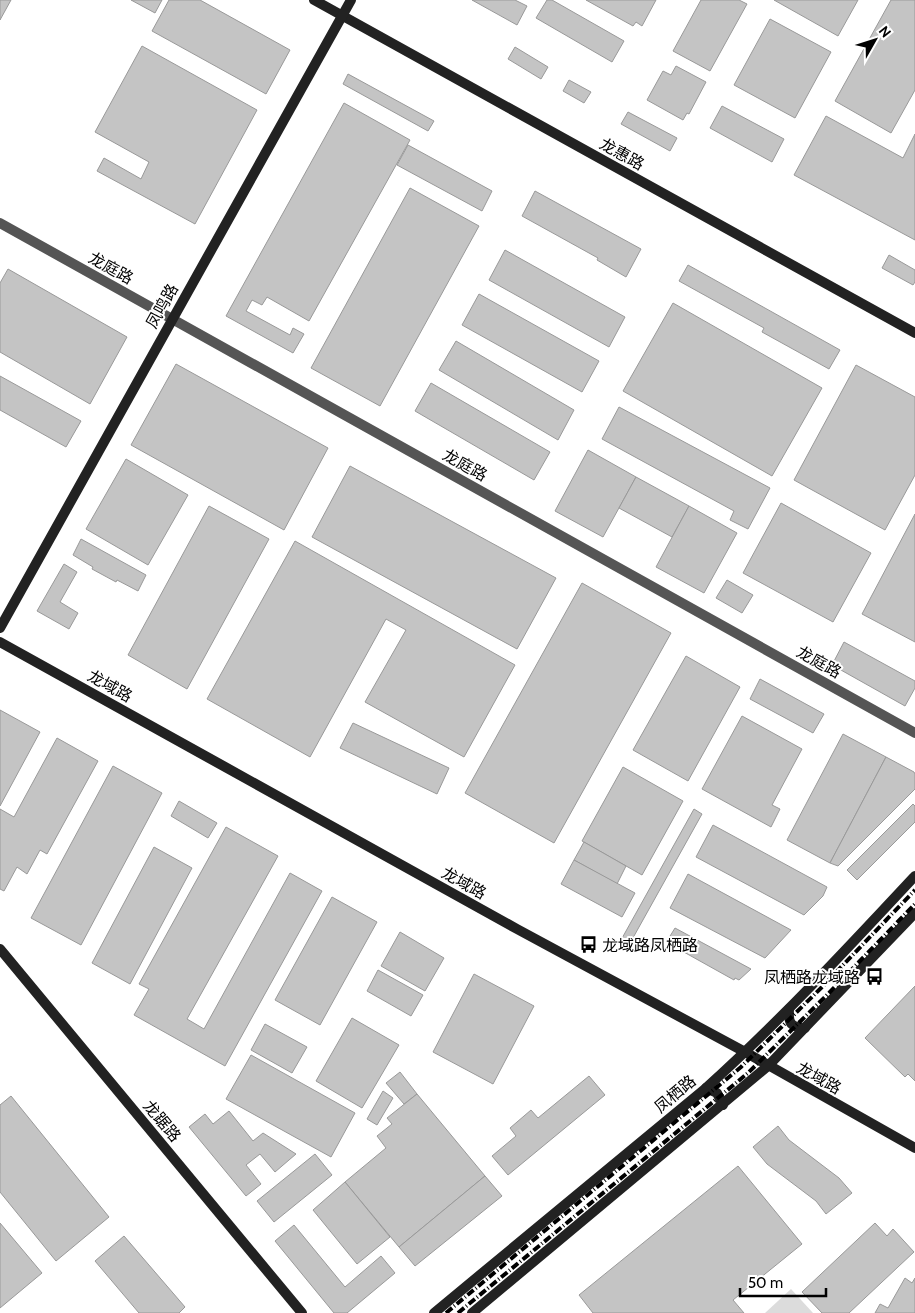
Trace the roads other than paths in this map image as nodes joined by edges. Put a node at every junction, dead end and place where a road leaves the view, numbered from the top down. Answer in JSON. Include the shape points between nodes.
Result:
{"nodes":[{"id":1,"x":314,"y":0,"type":"edge"},
{"id":2,"x":351,"y":0,"type":"edge"},
{"id":3,"x":342,"y":16,"type":"junction"},
{"id":4,"x":0,"y":224,"type":"edge"},
{"id":5,"x":172,"y":320,"type":"junction"},
{"id":6,"x":915,"y":333,"type":"edge"},
{"id":7,"x":0,"y":628,"type":"edge"},
{"id":8,"x":0,"y":642,"type":"edge"},
{"id":9,"x":915,"y":733,"type":"edge"},
{"id":10,"x":915,"y":876,"type":"edge"},
{"id":11,"x":915,"y":913,"type":"edge"},
{"id":12,"x":0,"y":949,"type":"edge"},
{"id":13,"x":789,"y":1010,"type":"junction"},
{"id":14,"x":805,"y":1028,"type":"junction"},
{"id":15,"x":745,"y":1052,"type":"junction"},
{"id":16,"x":768,"y":1066,"type":"junction"},
{"id":17,"x":706,"y":1088,"type":"junction"},
{"id":18,"x":722,"y":1105,"type":"junction"},
{"id":19,"x":915,"y":1148,"type":"edge"},
{"id":20,"x":302,"y":1313,"type":"edge"},
{"id":21,"x":434,"y":1313,"type":"edge"},
{"id":22,"x":472,"y":1313,"type":"edge"}],
"edges":[{"from":1,"to":3,"type":"street","name":"龙惠路"},
{"from":2,"to":3,"type":"street","name":"凤鸣路"},
{"from":3,"to":5,"type":"street","name":"凤鸣路"},
{"from":3,"to":6,"type":"street","name":"龙惠路"},
{"from":4,"to":5,"type":"street","name":"龙庭路"},
{"from":5,"to":7,"type":"street","name":"凤鸣路"},
{"from":5,"to":9,"type":"street","name":"龙庭路"},
{"from":8,"to":15,"type":"street","name":"龙域路"},
{"from":10,"to":13,"type":"street","name":"凤栖路"},
{"from":11,"to":14,"type":"street"},
{"from":12,"to":20,"type":"street","name":"龙踞路"},
{"from":13,"to":14,"type":"street","via":[[791,1024]]},
{"from":13,"to":15,"type":"street","name":"凤栖路"},
{"from":14,"to":16,"type":"street"},
{"from":15,"to":16,"type":"street","name":"龙域路"},
{"from":15,"to":17,"type":"street","name":"凤栖路"},
{"from":16,"to":18,"type":"street"},
{"from":16,"to":19,"type":"street","name":"龙域路"},
{"from":17,"to":18,"type":"street","via":[[717,1094]]},
{"from":17,"to":21,"type":"street","name":"凤栖路"},
{"from":18,"to":22,"type":"street"}]}
